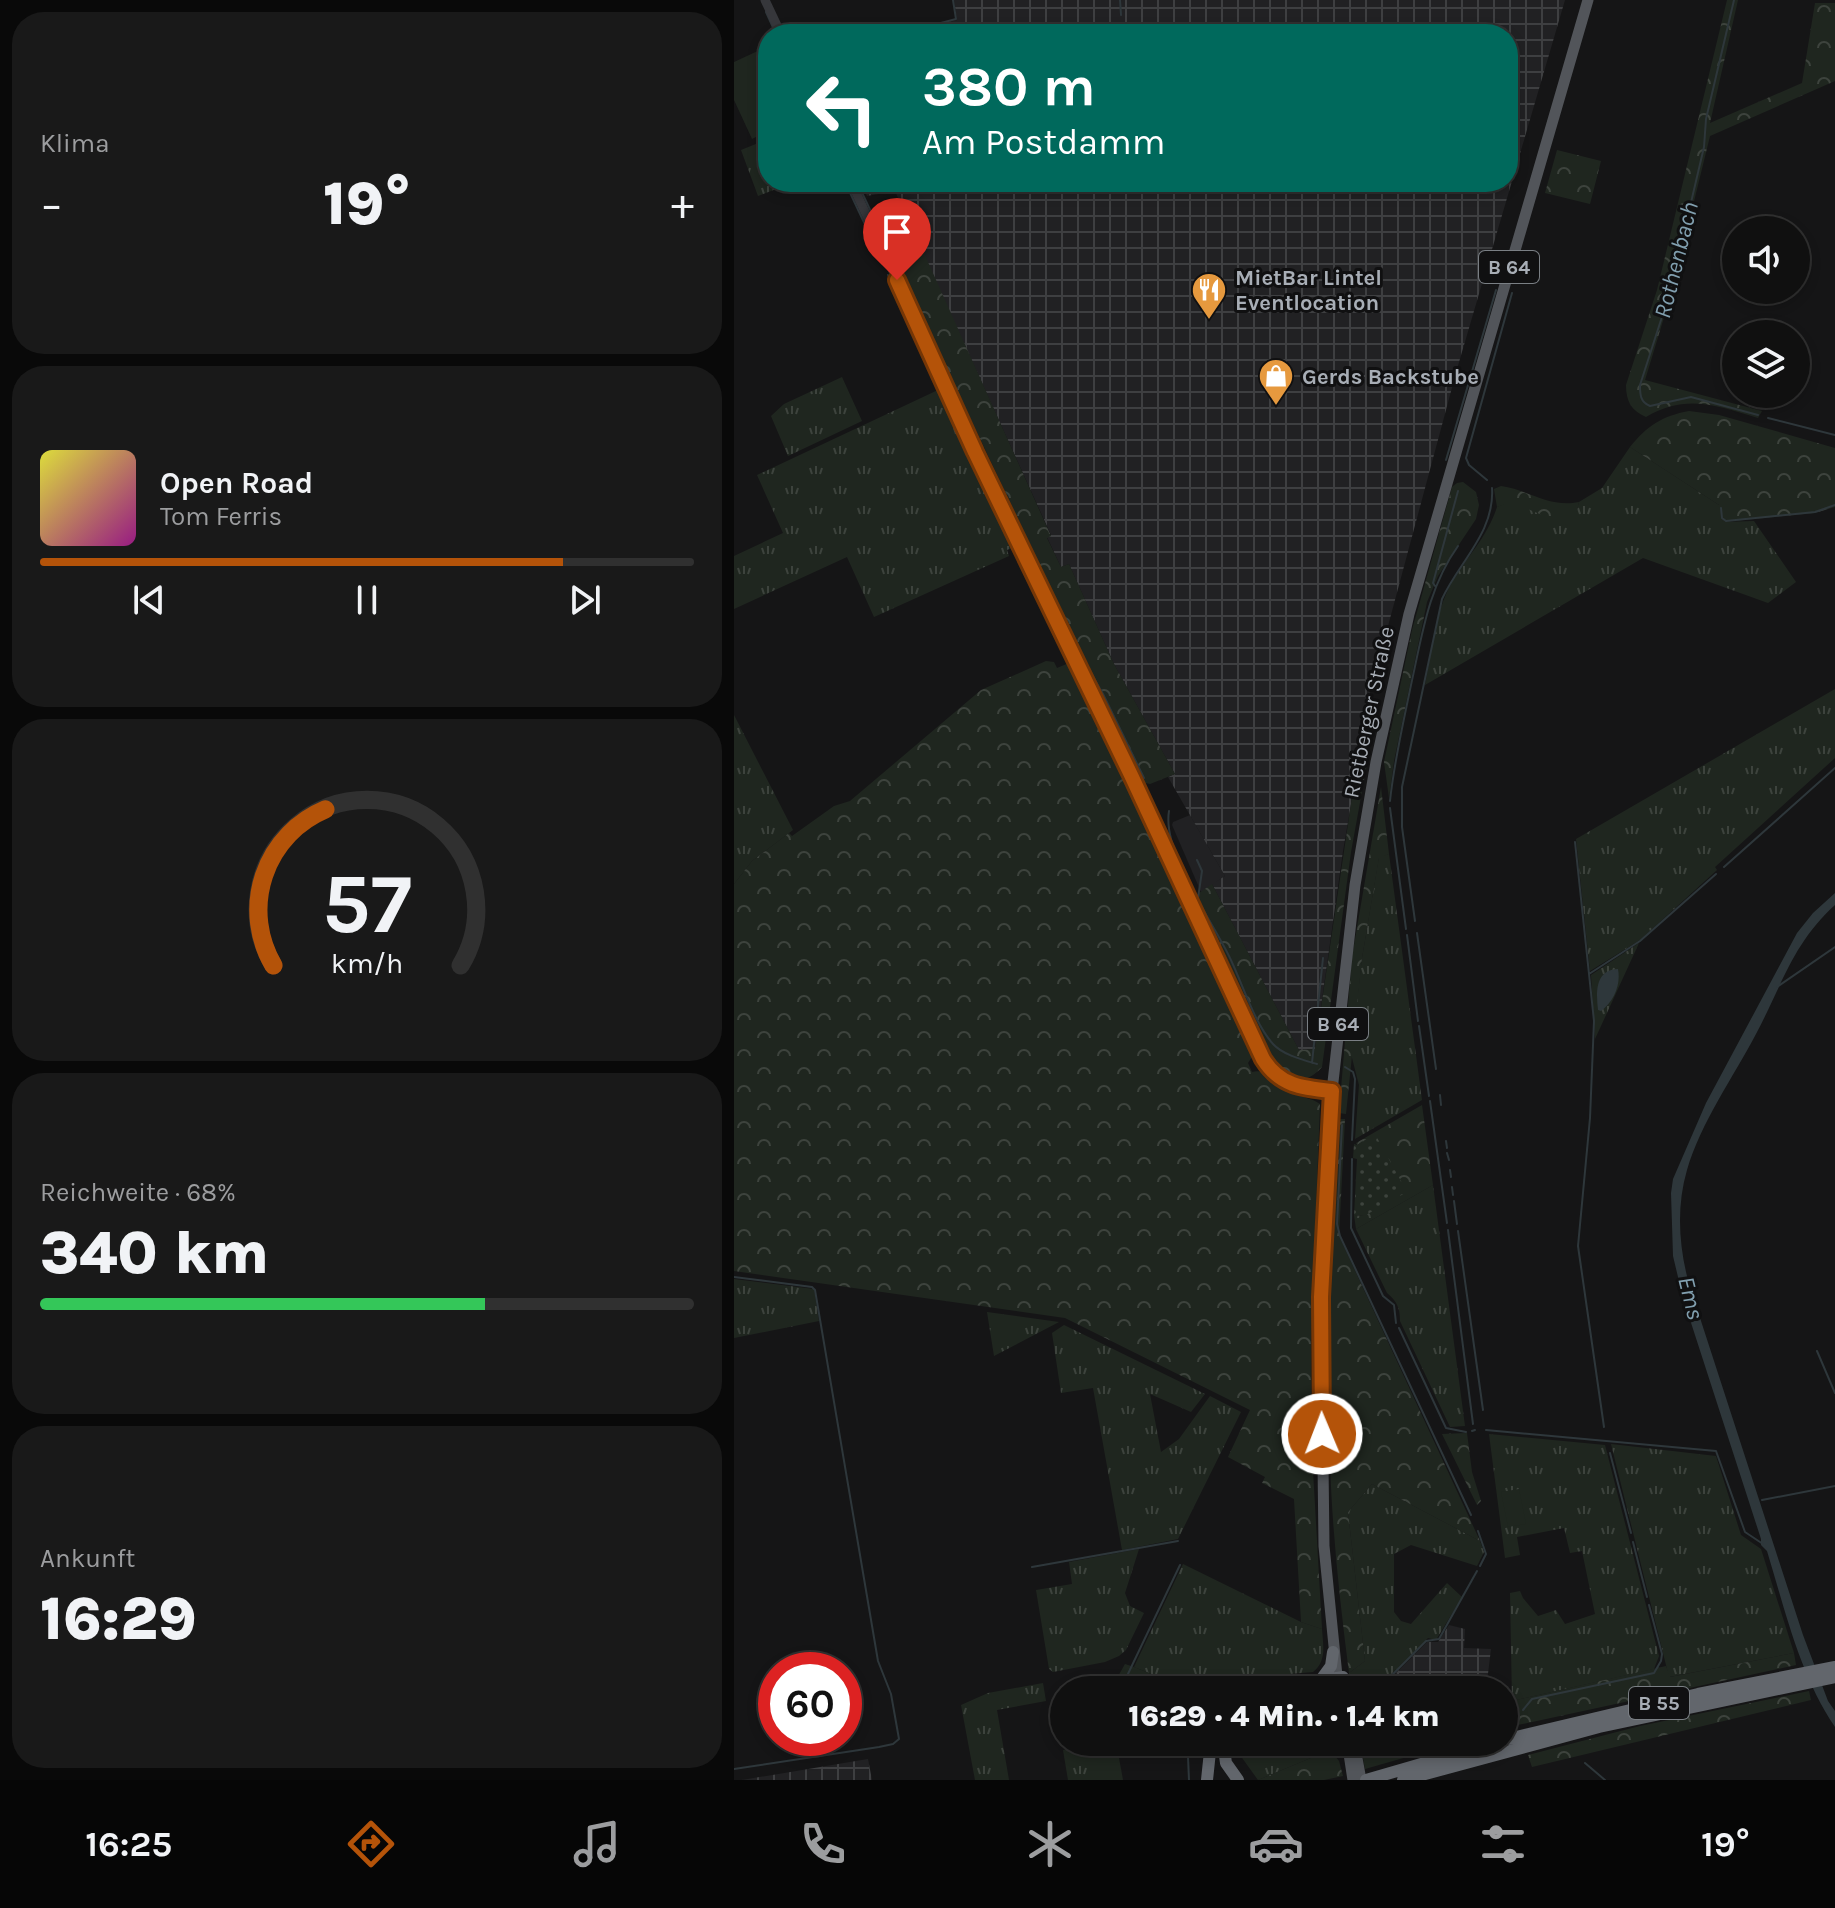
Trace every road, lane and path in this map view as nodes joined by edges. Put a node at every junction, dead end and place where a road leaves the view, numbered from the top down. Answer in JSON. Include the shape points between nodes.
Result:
{"nodes":[{"id":1,"x":765,"y":0,"type":"edge"},
{"id":2,"x":1588,"y":0,"type":"edge"},
{"id":3,"x":776,"y":24,"type":"edge"},
{"id":4,"x":856,"y":192,"type":"edge"},
{"id":5,"x":1332,"y":1091,"type":"junction"},
{"id":6,"x":1323,"y":1455,"type":"junction"},
{"id":7,"x":1333,"y":1652,"type":"junction"},
{"id":8,"x":1835,"y":1667,"type":"edge"},
{"id":9,"x":1323,"y":1676,"type":"edge"},
{"id":10,"x":1339,"y":1676,"type":"edge"},
{"id":11,"x":1340,"y":1676,"type":"edge"},
{"id":12,"x":1835,"y":1677,"type":"edge"},
{"id":13,"x":1788,"y":1681,"type":"junction"},
{"id":14,"x":1534,"y":1738,"type":"junction"},
{"id":15,"x":1518,"y":1739,"type":"edge"},
{"id":16,"x":1210,"y":1756,"type":"edge"},
{"id":17,"x":1225,"y":1756,"type":"edge"},
{"id":18,"x":1349,"y":1756,"type":"edge"},
{"id":19,"x":1359,"y":1756,"type":"edge"},
{"id":20,"x":1461,"y":1756,"type":"edge"},
{"id":21,"x":1448,"y":1761,"type":"junction"},
{"id":22,"x":1367,"y":1779,"type":"edge"},
{"id":23,"x":1207,"y":1780,"type":"edge"},
{"id":24,"x":1238,"y":1780,"type":"edge"},
{"id":25,"x":1353,"y":1780,"type":"edge"},
{"id":26,"x":1403,"y":1780,"type":"edge"}],
"edges":[{"from":1,"to":3,"type":"street"},
{"from":2,"to":5,"type":"main road","name":"Rietberger Straße","number":"B 64","via":[[1423,565],[1384,727],[1349,921]]},
{"from":4,"to":5,"type":"street","via":[[1263,1059],[1285,1082]]},
{"from":5,"to":6,"type":"main road","name":"Rietberger Straße","number":"B 64","via":[[1321,1297]]},
{"from":6,"to":7,"type":"main road","name":"Rietberger Straße","number":"B 64"},
{"from":6,"to":11,"type":"main road","name":"Rietberger Straße","number":"B 64"},
{"from":7,"to":9,"type":"highway","number":"B 64"},
{"from":7,"to":10,"type":"main road","name":"Rietberger Straße","number":"B 64"},
{"from":8,"to":13,"type":"highway","number":"B 55"},
{"from":12,"to":13,"type":"highway","number":"B 55"},
{"from":13,"to":14,"type":"highway","number":"B 55"},
{"from":14,"to":15,"type":"highway","number":"B 55"},
{"from":14,"to":21,"type":"highway","number":"B 55"},
{"from":16,"to":23,"type":"highway"},
{"from":17,"to":24,"type":"highway"},
{"from":18,"to":25,"type":"main road"},
{"from":19,"to":22,"type":"main road"},
{"from":20,"to":21,"type":"highway","number":"B 55"},
{"from":21,"to":22,"type":"highway","number":"B 55"},
{"from":21,"to":26,"type":"highway","number":"B 55"}]}
